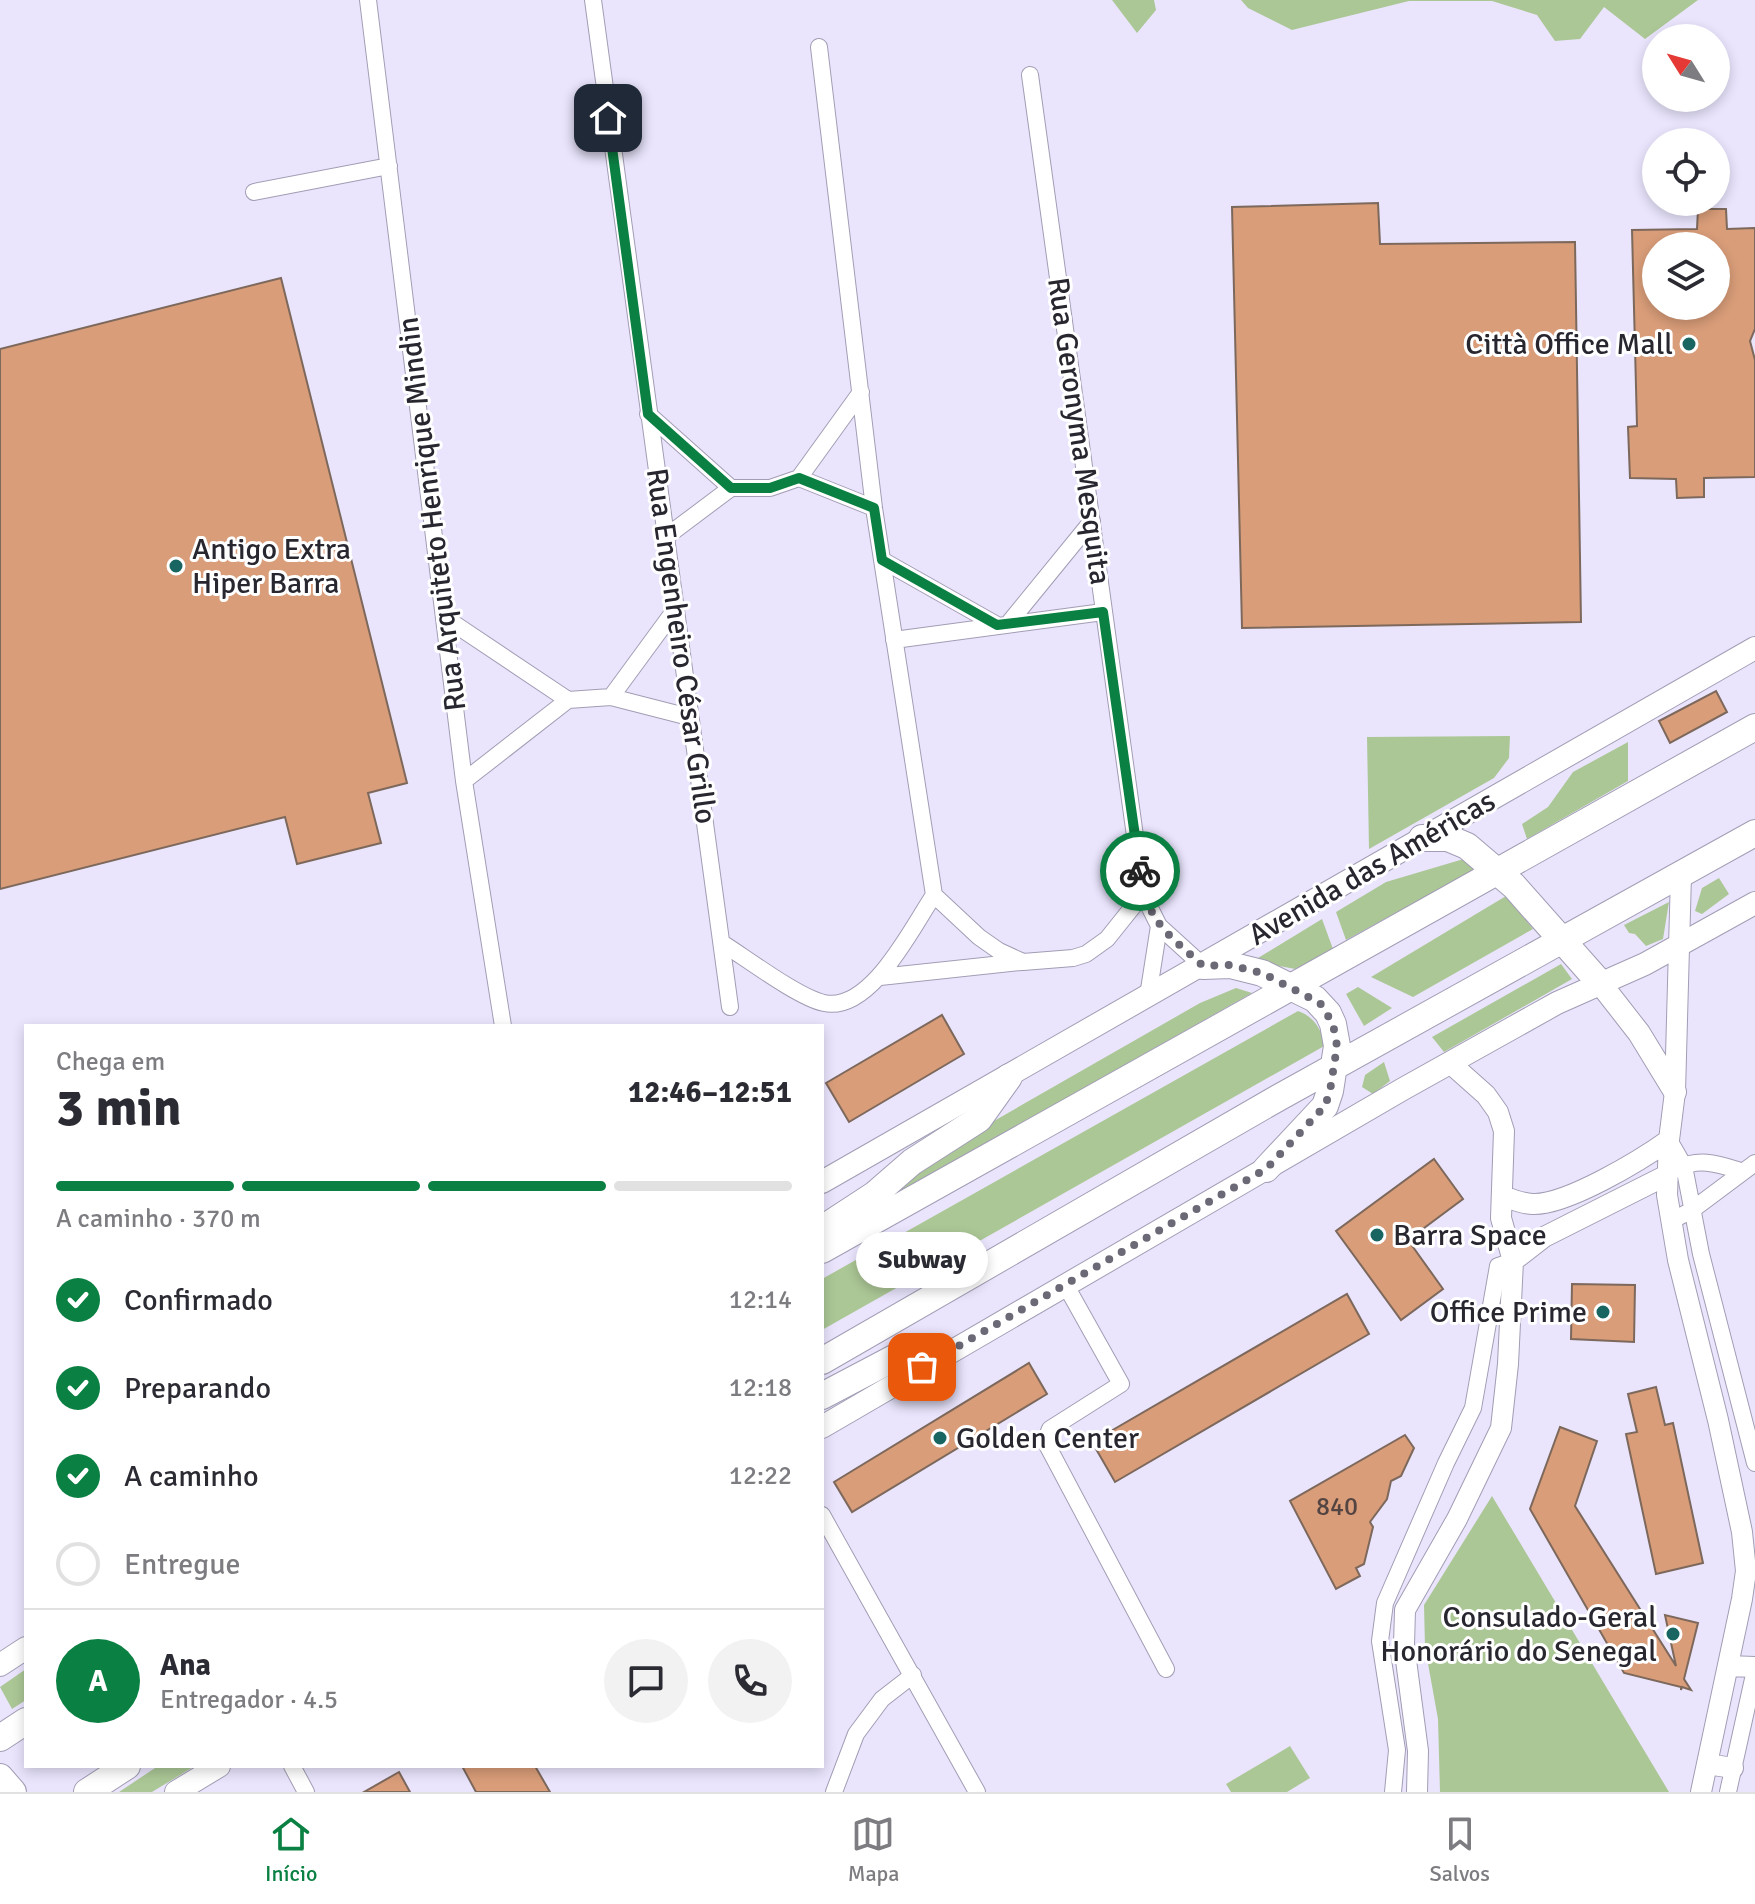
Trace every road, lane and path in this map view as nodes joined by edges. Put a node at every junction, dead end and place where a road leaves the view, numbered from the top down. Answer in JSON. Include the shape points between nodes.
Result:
{"nodes":[{"id":1,"x":368,"y":0,"type":"edge"},
{"id":2,"x":593,"y":0,"type":"edge"},
{"id":3,"x":819,"y":47,"type":"dead end"},
{"id":4,"x":1030,"y":75,"type":"dead end"},
{"id":5,"x":389,"y":166,"type":"junction"},
{"id":6,"x":254,"y":192,"type":"dead end"},
{"id":7,"x":861,"y":392,"type":"junction"},
{"id":8,"x":648,"y":414,"type":"junction"},
{"id":9,"x":799,"y":478,"type":"junction"},
{"id":10,"x":731,"y":488,"type":"junction"},
{"id":11,"x":874,"y":508,"type":"junction"},
{"id":12,"x":1092,"y":521,"type":"junction"},
{"id":13,"x":667,"y":536,"type":"junction"},
{"id":14,"x":882,"y":560,"type":"junction"},
{"id":15,"x":677,"y":607,"type":"junction"},
{"id":16,"x":1103,"y":612,"type":"junction"},
{"id":17,"x":444,"y":617,"type":"junction"},
{"id":18,"x":1002,"y":625,"type":"junction"},
{"id":19,"x":894,"y":640,"type":"junction"},
{"id":20,"x":1755,"y":648,"type":"edge"},
{"id":21,"x":611,"y":697,"type":"junction"},
{"id":22,"x":568,"y":700,"type":"junction"},
{"id":23,"x":689,"y":717,"type":"junction"},
{"id":24,"x":1755,"y":727,"type":"edge"},
{"id":25,"x":464,"y":781,"type":"junction"},
{"id":26,"x":1755,"y":833,"type":"edge"},
{"id":27,"x":1422,"y":838,"type":"junction"},
{"id":28,"x":1499,"y":872,"type":"junction"},
{"id":29,"x":1681,"y":875,"type":"junction"},
{"id":30,"x":1143,"y":894,"type":"junction"},
{"id":31,"x":934,"y":895,"type":"junction"},
{"id":32,"x":1755,"y":903,"type":"edge"},
{"id":33,"x":1159,"y":926,"type":"junction"},
{"id":34,"x":1563,"y":940,"type":"junction"},
{"id":35,"x":722,"y":943,"type":"junction"},
{"id":36,"x":1678,"y":946,"type":"junction"},
{"id":37,"x":1023,"y":962,"type":"junction"},
{"id":38,"x":1203,"y":966,"type":"junction"},
{"id":39,"x":880,"y":977,"type":"junction"},
{"id":40,"x":1600,"y":983,"type":"junction"},
{"id":41,"x":1293,"y":988,"type":"junction"},
{"id":42,"x":1148,"y":996,"type":"junction"},
{"id":43,"x":730,"y":1007,"type":"dead end"},
{"id":44,"x":503,"y":1024,"type":"edge"},
{"id":45,"x":1450,"y":1063,"type":"junction"},
{"id":46,"x":1335,"y":1068,"type":"junction"},
{"id":47,"x":1009,"y":1077,"type":"junction"},
{"id":48,"x":1675,"y":1092,"type":"junction"},
{"id":49,"x":1669,"y":1140,"type":"junction"},
{"id":50,"x":1748,"y":1167,"type":"edge"},
{"id":51,"x":1266,"y":1169,"type":"junction"},
{"id":52,"x":1676,"y":1170,"type":"junction"},
{"id":53,"x":824,"y":1181,"type":"edge"},
{"id":54,"x":1502,"y":1196,"type":"junction"},
{"id":55,"x":1692,"y":1210,"type":"junction"},
{"id":56,"x":1671,"y":1221,"type":"junction"},
{"id":57,"x":824,"y":1228,"type":"edge"},
{"id":58,"x":824,"y":1249,"type":"edge"},
{"id":59,"x":1513,"y":1261,"type":"junction"},
{"id":60,"x":1065,"y":1284,"type":"junction"},
{"id":61,"x":942,"y":1355,"type":"junction"},
{"id":62,"x":824,"y":1360,"type":"edge"},
{"id":63,"x":824,"y":1395,"type":"edge"},
{"id":64,"x":824,"y":1426,"type":"edge"},
{"id":65,"x":1755,"y":1463,"type":"edge"},
{"id":66,"x":824,"y":1519,"type":"edge"},
{"id":67,"x":24,"y":1649,"type":"edge"},
{"id":68,"x":0,"y":1665,"type":"edge"},
{"id":69,"x":1728,"y":1666,"type":"junction"},
{"id":70,"x":1755,"y":1668,"type":"edge"},
{"id":71,"x":1166,"y":1669,"type":"dead end"},
{"id":72,"x":913,"y":1675,"type":"junction"},
{"id":73,"x":24,"y":1722,"type":"edge"},
{"id":74,"x":0,"y":1738,"type":"edge"},
{"id":75,"x":1707,"y":1764,"type":"junction"},
{"id":76,"x":124,"y":1768,"type":"edge"},
{"id":77,"x":216,"y":1768,"type":"edge"},
{"id":78,"x":293,"y":1768,"type":"edge"},
{"id":79,"x":1733,"y":1768,"type":"junction"},
{"id":80,"x":0,"y":1777,"type":"edge"},
{"id":81,"x":13,"y":1792,"type":"edge"},
{"id":82,"x":87,"y":1792,"type":"edge"},
{"id":83,"x":176,"y":1792,"type":"edge"},
{"id":84,"x":306,"y":1792,"type":"edge"},
{"id":85,"x":834,"y":1792,"type":"edge"},
{"id":86,"x":977,"y":1792,"type":"edge"},
{"id":87,"x":1393,"y":1792,"type":"edge"},
{"id":88,"x":1417,"y":1792,"type":"edge"},
{"id":89,"x":1701,"y":1792,"type":"edge"},
{"id":90,"x":1728,"y":1792,"type":"edge"}],
"edges":[{"from":1,"to":5,"type":"street","name":"Rua Arquiteto Henrique Mindin"},
{"from":2,"to":8,"type":"street","name":"Rua Engenheiro César Grillo"},
{"from":3,"to":7,"type":"street"},
{"from":4,"to":12,"type":"street","name":"Rua Geronyma Mesquita"},
{"from":5,"to":6,"type":"street"},
{"from":5,"to":17,"type":"street","name":"Rua Arquiteto Henrique Mindin"},
{"from":7,"to":9,"type":"street"},
{"from":7,"to":11,"type":"street"},
{"from":8,"to":10,"type":"street"},
{"from":8,"to":13,"type":"street","name":"Rua Engenheiro César Grillo"},
{"from":9,"to":10,"type":"street","via":[[770,488]]},
{"from":9,"to":11,"type":"street"},
{"from":10,"to":13,"type":"street"},
{"from":11,"to":14,"type":"street"},
{"from":12,"to":16,"type":"street","name":"Rua Geronyma Mesquita"},
{"from":12,"to":18,"type":"street"},
{"from":13,"to":15,"type":"street","name":"Rua Engenheiro César Grillo"},
{"from":14,"to":18,"type":"street"},
{"from":14,"to":19,"type":"street"},
{"from":15,"to":21,"type":"street"},
{"from":15,"to":23,"type":"street","name":"Rua Engenheiro César Grillo"},
{"from":16,"to":18,"type":"street"},
{"from":16,"to":30,"type":"street","name":"Rua Geronyma Mesquita"},
{"from":17,"to":22,"type":"street"},
{"from":17,"to":25,"type":"street","name":"Rua Arquiteto Henrique Mindin"},
{"from":18,"to":19,"type":"street"},
{"from":19,"to":31,"type":"street"},
{"from":20,"to":27,"type":"main road","name":"Avenida das Américas"},
{"from":21,"to":22,"type":"street"},
{"from":21,"to":23,"type":"street"},
{"from":22,"to":25,"type":"street"},
{"from":23,"to":35,"type":"street","name":"Rua Engenheiro César Grillo"},
{"from":24,"to":28,"type":"highway"},
{"from":25,"to":44,"type":"street","name":"Rua Arquiteto Henrique Mindin"},
{"from":26,"to":29,"type":"highway"},
{"from":27,"to":28,"type":"highway","via":[[1457,841]]},
{"from":27,"to":38,"type":"main road","name":"Avenida das Américas"},
{"from":28,"to":34,"type":"highway"},
{"from":28,"to":41,"type":"highway"},
{"from":29,"to":34,"type":"highway"},
{"from":29,"to":36,"type":"street"},
{"from":30,"to":33,"type":"street","name":"Rua Geronyma Mesquita"},
{"from":30,"to":37,"type":"street","via":[[1107,939],[1086,954]]},
{"from":31,"to":37,"type":"street","via":[[979,937]]},
{"from":31,"to":39,"type":"street"},
{"from":32,"to":36,"type":"main road"},
{"from":33,"to":38,"type":"street","name":"Rua Geronyma Mesquita"},
{"from":33,"to":42,"type":"street"},
{"from":34,"to":40,"type":"highway"},
{"from":34,"to":46,"type":"highway"},
{"from":35,"to":39,"type":"street","via":[[826,1004],[847,1002]]},
{"from":35,"to":43,"type":"street","name":"Rua Engenheiro César Grillo"},
{"from":36,"to":40,"type":"main road"},
{"from":36,"to":48,"type":"street"},
{"from":37,"to":39,"type":"street"},
{"from":38,"to":41,"type":"highway","via":[[1230,965]]},
{"from":38,"to":42,"type":"main road","name":"Avenida das Américas"},
{"from":40,"to":45,"type":"main road"},
{"from":40,"to":48,"type":"main road"},
{"from":41,"to":46,"type":"highway","via":[[1328,1013],[1337,1046]]},
{"from":41,"to":58,"type":"highway"},
{"from":42,"to":47,"type":"main road","name":"Avenida das Américas"},
{"from":45,"to":51,"type":"main road"},
{"from":45,"to":54,"type":"street","via":[[1498,1112],[1504,1131]]},
{"from":46,"to":51,"type":"highway","via":[[1325,1106]]},
{"from":46,"to":62,"type":"highway"},
{"from":47,"to":53,"type":"main road","name":"Avenida das Américas"},
{"from":47,"to":57,"type":"highway","via":[[979,1119]]},
{"from":48,"to":49,"type":"street"},
{"from":49,"to":52,"type":"street"},
{"from":49,"to":54,"type":"street","via":[[1559,1199],[1534,1204]]},
{"from":50,"to":52,"type":"street","via":[[1701,1162]]},
{"from":50,"to":55,"type":"street"},
{"from":51,"to":60,"type":"main road"},
{"from":52,"to":55,"type":"street"},
{"from":52,"to":56,"type":"street"},
{"from":52,"to":59,"type":"street","via":[[1544,1237]]},
{"from":54,"to":59,"type":"street","via":[[1501,1218]]},
{"from":55,"to":56,"type":"street"},
{"from":55,"to":65,"type":"street"},
{"from":56,"to":69,"type":"street","via":[[1742,1532],[1746,1571]]},
{"from":59,"to":87,"type":"street","via":[[1498,1266],[1473,1408],[1385,1603],[1380,1641],[1397,1750]]},
{"from":59,"to":88,"type":"street","via":[[1501,1428],[1405,1610]]},
{"from":60,"to":61,"type":"main road"},
{"from":60,"to":71,"type":"street","via":[[1121,1384],[1050,1429],[1045,1441]]},
{"from":61,"to":63,"type":"highway","via":[[898,1356]]},
{"from":61,"to":64,"type":"main road"},
{"from":66,"to":72,"type":"street"},
{"from":67,"to":68,"type":"main road"},
{"from":69,"to":70,"type":"street"},
{"from":69,"to":75,"type":"street"},
{"from":70,"to":79,"type":"street"},
{"from":72,"to":85,"type":"street","via":[[882,1699],[856,1734]]},
{"from":72,"to":86,"type":"street"},
{"from":73,"to":74,"type":"highway"},
{"from":75,"to":79,"type":"street"},
{"from":75,"to":89,"type":"street"},
{"from":76,"to":82,"type":"highway"},
{"from":77,"to":83,"type":"main road"},
{"from":78,"to":84,"type":"street"},
{"from":79,"to":90,"type":"street"},
{"from":80,"to":81,"type":"highway"}]}
